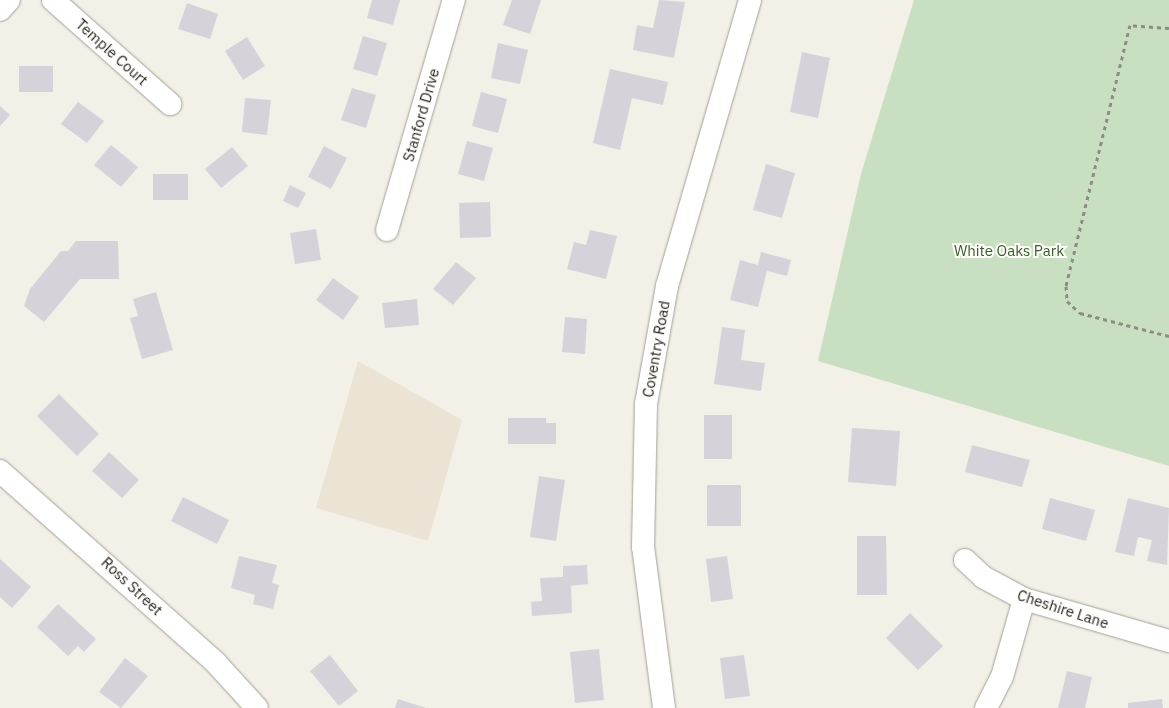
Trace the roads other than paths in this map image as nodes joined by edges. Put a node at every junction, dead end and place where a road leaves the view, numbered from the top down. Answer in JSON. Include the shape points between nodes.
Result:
{"nodes":[{"id":1,"x":9,"y":0,"type":"edge"},
{"id":2,"x":53,"y":0,"type":"edge"},
{"id":3,"x":454,"y":0,"type":"edge"},
{"id":4,"x":750,"y":0,"type":"edge"},
{"id":5,"x":0,"y":10,"type":"edge"},
{"id":6,"x":170,"y":104,"type":"dead end"},
{"id":7,"x":387,"y":230,"type":"dead end"},
{"id":8,"x":0,"y":471,"type":"edge"},
{"id":9,"x":965,"y":560,"type":"dead end"},
{"id":10,"x":1024,"y":599,"type":"junction"},
{"id":11,"x":1169,"y":641,"type":"edge"},
{"id":12,"x":258,"y":708,"type":"edge"},
{"id":13,"x":664,"y":708,"type":"edge"},
{"id":14,"x":986,"y":708,"type":"edge"}],
"edges":[{"from":1,"to":5,"type":"street"},
{"from":2,"to":6,"type":"street","name":"Temple Court"},
{"from":3,"to":7,"type":"street","name":"Stanford Drive"},
{"from":4,"to":13,"type":"street","name":"Coventry Road","via":[[667,286],[646,404],[643,547]]},
{"from":8,"to":12,"type":"street","name":"Ross Street","via":[[208,656]]},
{"from":9,"to":10,"type":"street","name":"Cheshire Lane","via":[[983,577]]},
{"from":10,"to":11,"type":"street","name":"Cheshire Lane"},
{"from":10,"to":14,"type":"street","via":[[1002,677]]}]}
